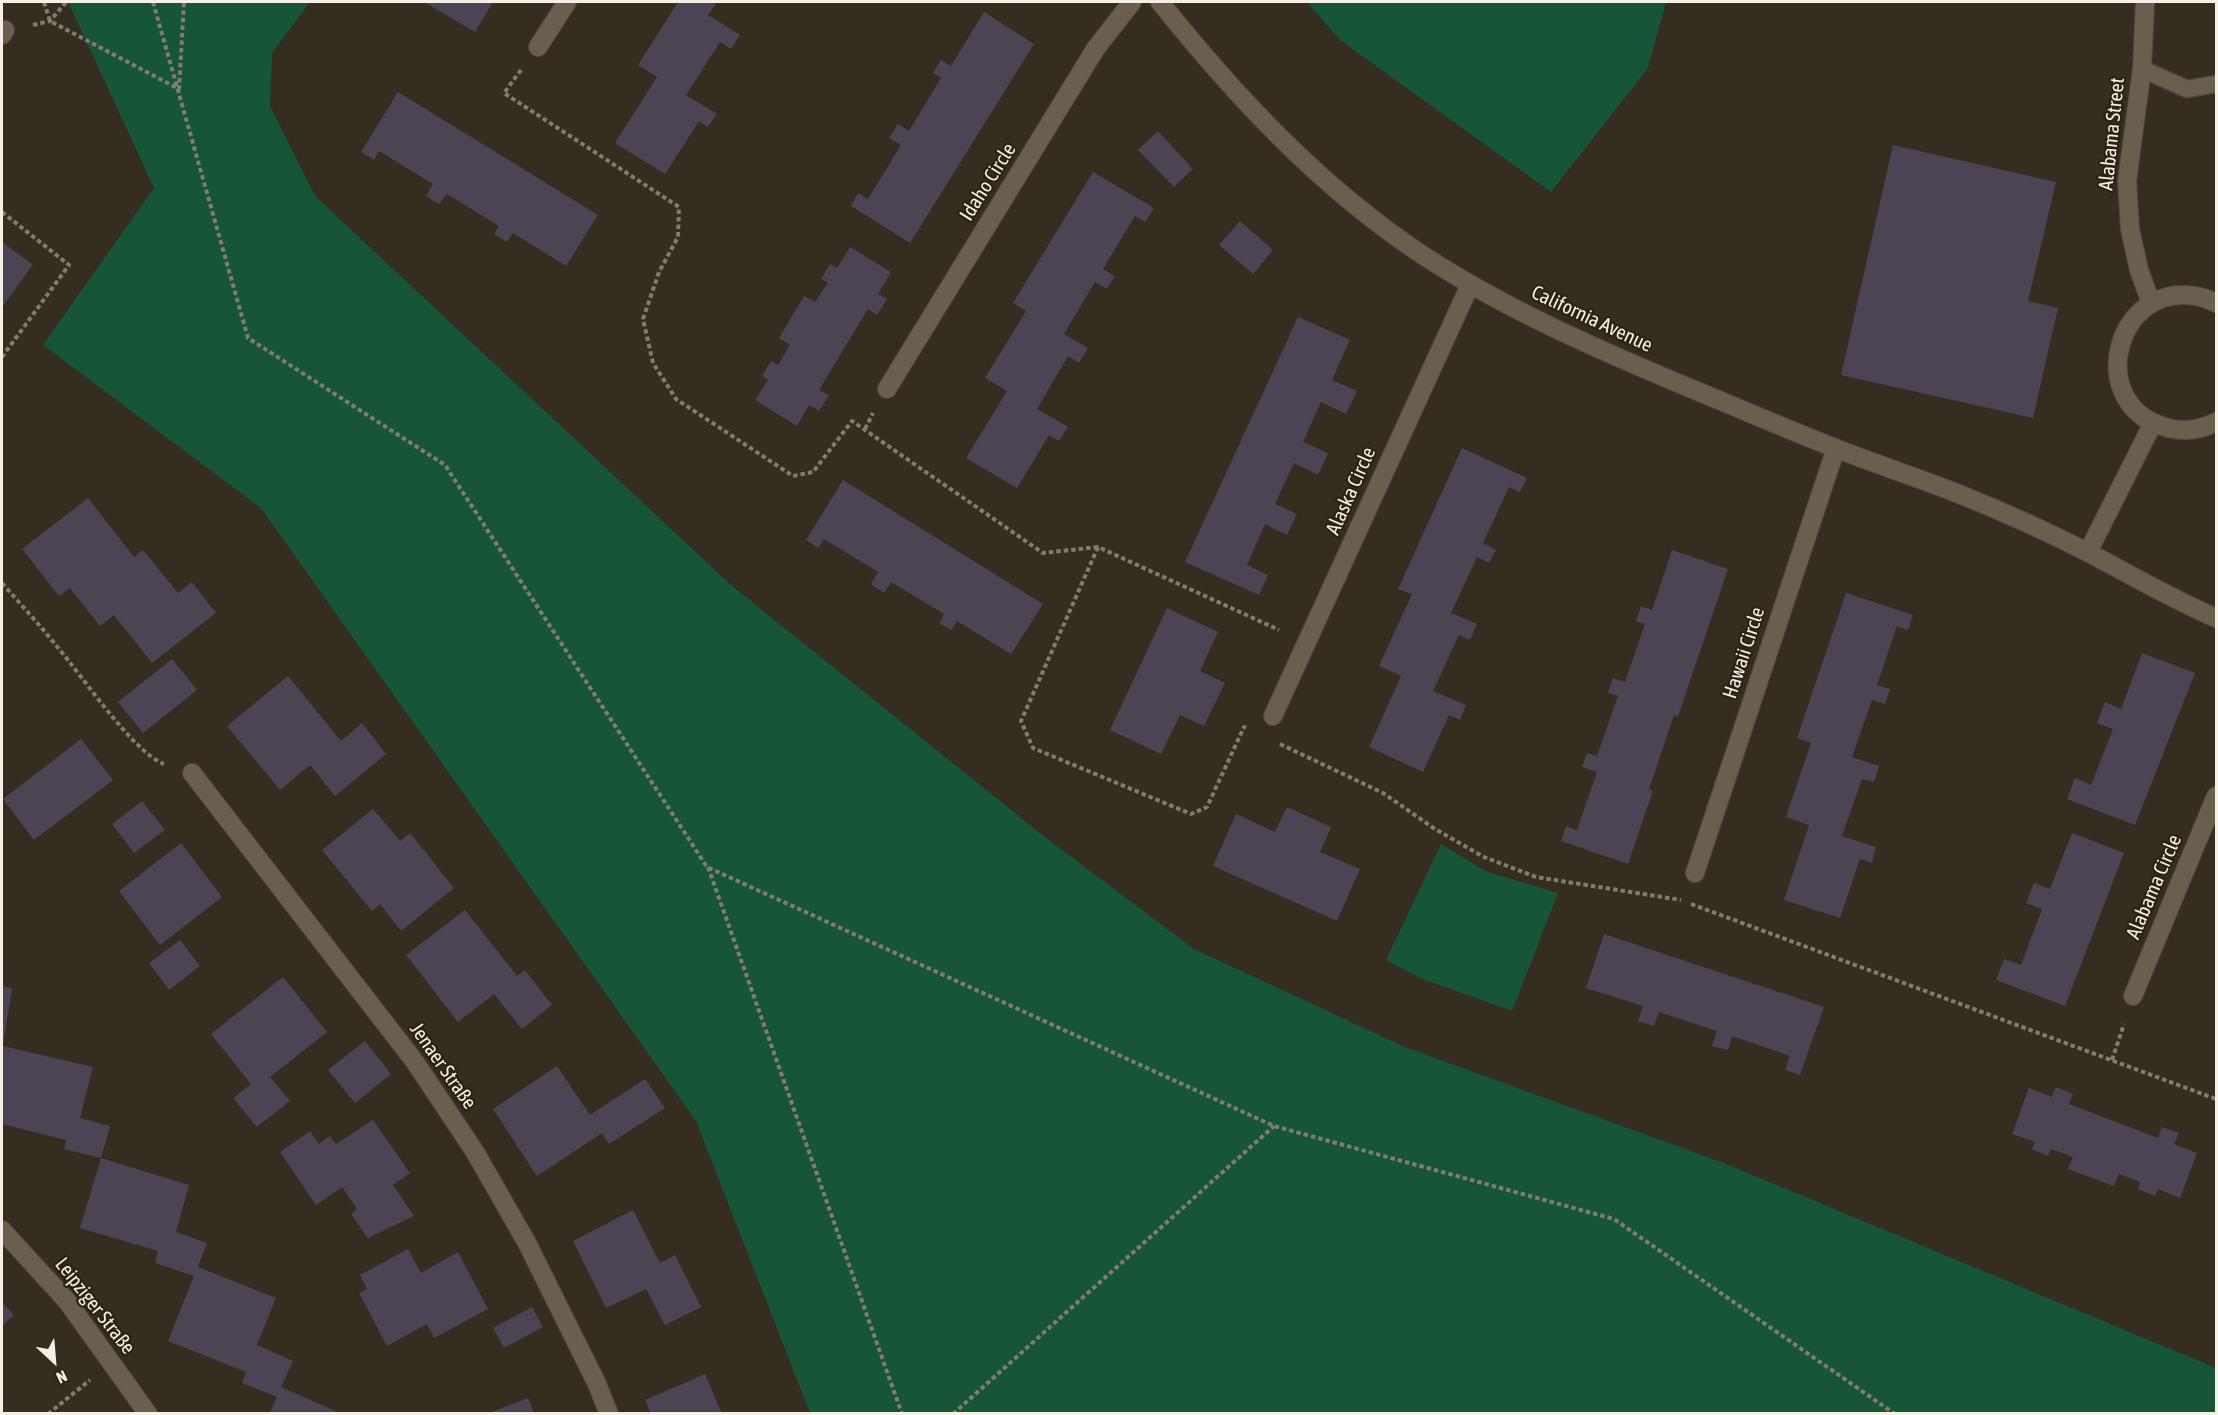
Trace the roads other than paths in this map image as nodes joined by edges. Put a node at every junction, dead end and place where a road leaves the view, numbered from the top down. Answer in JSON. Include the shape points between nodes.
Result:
{"nodes":[{"id":1,"x":567,"y":2,"type":"edge"},
{"id":2,"x":1132,"y":2,"type":"edge"},
{"id":3,"x":1160,"y":2,"type":"edge"},
{"id":4,"x":2145,"y":2,"type":"edge"},
{"id":5,"x":538,"y":47,"type":"road end"},
{"id":6,"x":2142,"y":69,"type":"junction"},
{"id":7,"x":2217,"y":84,"type":"edge"},
{"id":8,"x":1470,"y":285,"type":"junction"},
{"id":9,"x":2151,"y":303,"type":"junction"},
{"id":10,"x":2217,"y":303,"type":"edge"},
{"id":11,"x":887,"y":389,"type":"dead end"},
{"id":12,"x":2217,"y":422,"type":"edge"},
{"id":13,"x":2153,"y":423,"type":"junction"},
{"id":14,"x":1836,"y":448,"type":"junction"},
{"id":15,"x":2088,"y":552,"type":"junction"},
{"id":16,"x":2217,"y":618,"type":"edge"},
{"id":17,"x":1273,"y":716,"type":"dead end"},
{"id":18,"x":192,"y":773,"type":"road end"},
{"id":19,"x":2217,"y":796,"type":"edge"},
{"id":20,"x":1695,"y":873,"type":"dead end"},
{"id":21,"x":2133,"y":996,"type":"road end"},
{"id":22,"x":2,"y":1230,"type":"edge"},
{"id":23,"x":148,"y":1413,"type":"edge"},
{"id":24,"x":609,"y":1413,"type":"edge"}],
"edges":[{"from":1,"to":5,"type":"street"},
{"from":2,"to":11,"type":"street","name":"Idaho Circle","via":[[1096,48]]},
{"from":3,"to":8,"type":"street","name":"California Avenue","via":[[1277,136],[1358,208]]},
{"from":4,"to":6,"type":"street","name":"Alabama Street"},
{"from":6,"to":7,"type":"lane","via":[[2187,89]]},
{"from":6,"to":9,"type":"street","name":"Alabama Street","via":[[2127,181],[2130,229]]},
{"from":8,"to":14,"type":"street","name":"California Avenue","via":[[1603,352]]},
{"from":8,"to":17,"type":"street","name":"Alaska Circle"},
{"from":9,"to":10,"type":"street","via":[[2172,296],[2194,296]]},
{"from":9,"to":13,"type":"street","via":[[2126,329],[2116,364],[2127,399]]},
{"from":12,"to":13,"type":"street","via":[[2188,430],[2170,430]]},
{"from":13,"to":15,"type":"street"},
{"from":14,"to":15,"type":"street","name":"California Avenue","via":[[1973,500]]},
{"from":14,"to":20,"type":"street","name":"Hawaii Circle"},
{"from":15,"to":16,"type":"street","name":"California Avenue"},
{"from":18,"to":24,"type":"street","name":"Jenaer Straße","via":[[415,1062],[475,1152],[527,1244]]},
{"from":19,"to":21,"type":"street","name":"Alabama Circle"},
{"from":22,"to":23,"type":"street","name":"Leipziger Straße","via":[[67,1301]]}]}
